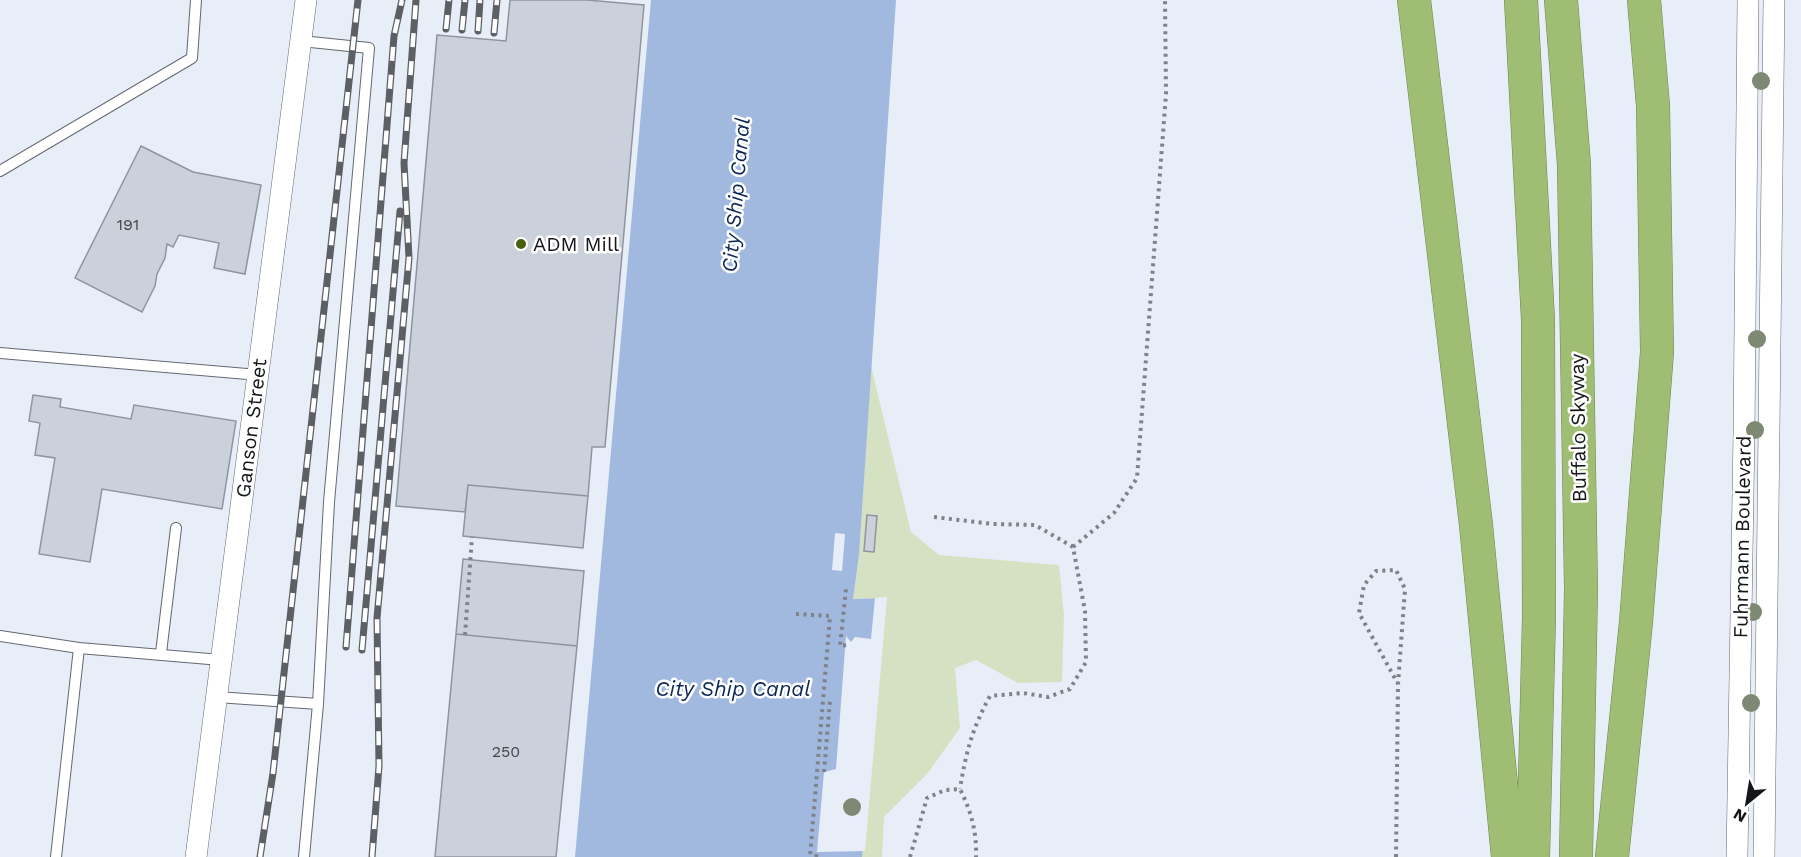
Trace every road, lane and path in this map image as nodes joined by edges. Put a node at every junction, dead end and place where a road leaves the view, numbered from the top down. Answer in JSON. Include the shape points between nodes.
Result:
{"nodes":[{"id":1,"x":196,"y":0,"type":"edge"},
{"id":2,"x":306,"y":0,"type":"edge"},
{"id":3,"x":1166,"y":0,"type":"edge"},
{"id":4,"x":1414,"y":0,"type":"edge"},
{"id":5,"x":1521,"y":0,"type":"edge"},
{"id":6,"x":1561,"y":0,"type":"edge"},
{"id":7,"x":1644,"y":0,"type":"edge"},
{"id":8,"x":1748,"y":0,"type":"edge"},
{"id":9,"x":1774,"y":0,"type":"edge"},
{"id":10,"x":301,"y":41,"type":"junction"},
{"id":11,"x":0,"y":171,"type":"edge"},
{"id":12,"x":1746,"y":217,"type":"junction"},
{"id":13,"x":1772,"y":218,"type":"junction"},
{"id":14,"x":0,"y":353,"type":"edge"},
{"id":15,"x":258,"y":375,"type":"junction"},
{"id":16,"x":934,"y":517,"type":"dead end"},
{"id":17,"x":176,"y":528,"type":"dead end"},
{"id":18,"x":472,"y":537,"type":"dead end"},
{"id":19,"x":1073,"y":547,"type":"junction"},
{"id":20,"x":846,"y":589,"type":"dead end"},
{"id":21,"x":796,"y":614,"type":"dead end"},
{"id":22,"x":465,"y":635,"type":"dead end"},
{"id":23,"x":0,"y":636,"type":"edge"},
{"id":24,"x":846,"y":645,"type":"dead end"},
{"id":25,"x":79,"y":648,"type":"junction"},
{"id":26,"x":161,"y":653,"type":"junction"},
{"id":27,"x":221,"y":660,"type":"junction"},
{"id":28,"x":1398,"y":684,"type":"junction"},
{"id":29,"x":217,"y":697,"type":"junction"},
{"id":30,"x":830,"y":700,"type":"dead end"},
{"id":31,"x":318,"y":704,"type":"junction"},
{"id":32,"x":824,"y":772,"type":"dead end"},
{"id":33,"x":960,"y":789,"type":"junction"},
{"id":34,"x":56,"y":857,"type":"edge"},
{"id":35,"x":196,"y":857,"type":"edge"},
{"id":36,"x":304,"y":857,"type":"edge"},
{"id":37,"x":810,"y":857,"type":"edge"},
{"id":38,"x":910,"y":857,"type":"edge"},
{"id":39,"x":976,"y":857,"type":"edge"},
{"id":40,"x":1396,"y":857,"type":"edge"},
{"id":41,"x":1508,"y":857,"type":"edge"},
{"id":42,"x":1533,"y":857,"type":"edge"},
{"id":43,"x":1576,"y":857,"type":"edge"},
{"id":44,"x":1612,"y":857,"type":"edge"},
{"id":45,"x":1737,"y":857,"type":"edge"},
{"id":46,"x":1764,"y":857,"type":"edge"}],
"edges":[{"from":1,"to":11,"type":"lane","via":[[192,58]]},
{"from":2,"to":10,"type":"street","name":"Ganson Street"},
{"from":3,"to":19,"type":"path","via":[[1166,94],[1137,478],[1114,513]]},
{"from":4,"to":41,"type":"highway","via":[[1476,525]]},
{"from":5,"to":42,"type":"highway","name":"Buffalo Skyway","via":[[1538,320],[1539,617]]},
{"from":6,"to":43,"type":"highway","name":"Buffalo Skyway","via":[[1575,189],[1581,589]]},
{"from":7,"to":44,"type":"highway","via":[[1653,106],[1657,352],[1636,622]]},
{"from":8,"to":12,"type":"street","name":"Fuhrmann Boulevard"},
{"from":9,"to":13,"type":"street","name":"Fuhrmann Boulevard"},
{"from":10,"to":15,"type":"street","name":"Ganson Street"},
{"from":10,"to":31,"type":"lane","via":[[369,48],[329,502]]},
{"from":12,"to":13,"type":"street"},
{"from":12,"to":45,"type":"street","name":"Fuhrmann Boulevard"},
{"from":13,"to":46,"type":"street","name":"Fuhrmann Boulevard"},
{"from":14,"to":15,"type":"lane"},
{"from":15,"to":27,"type":"street","name":"Ganson Street"},
{"from":16,"to":19,"type":"path","via":[[1035,525]]},
{"from":17,"to":26,"type":"lane"},
{"from":18,"to":22,"type":"path"},
{"from":19,"to":33,"type":"path","via":[[1085,611],[1086,662],[1070,689],[1048,697],[1023,693],[990,696],[967,747]]},
{"from":20,"to":24,"type":"path","via":[[840,646]]},
{"from":21,"to":37,"type":"path","via":[[830,616]]},
{"from":23,"to":25,"type":"lane"},
{"from":25,"to":26,"type":"lane"},
{"from":25,"to":34,"type":"lane"},
{"from":26,"to":27,"type":"lane"},
{"from":27,"to":29,"type":"street","name":"Ganson Street"},
{"from":28,"to":28,"type":"path","via":[[1405,589],[1396,570],[1376,571],[1364,585],[1359,614]]},
{"from":28,"to":40,"type":"path"},
{"from":29,"to":31,"type":"lane"},
{"from":29,"to":35,"type":"street","name":"Ganson Street"},
{"from":30,"to":32,"type":"path"},
{"from":31,"to":36,"type":"lane"},
{"from":33,"to":38,"type":"path","via":[[927,798]]},
{"from":33,"to":39,"type":"path","via":[[977,839]]}]}
